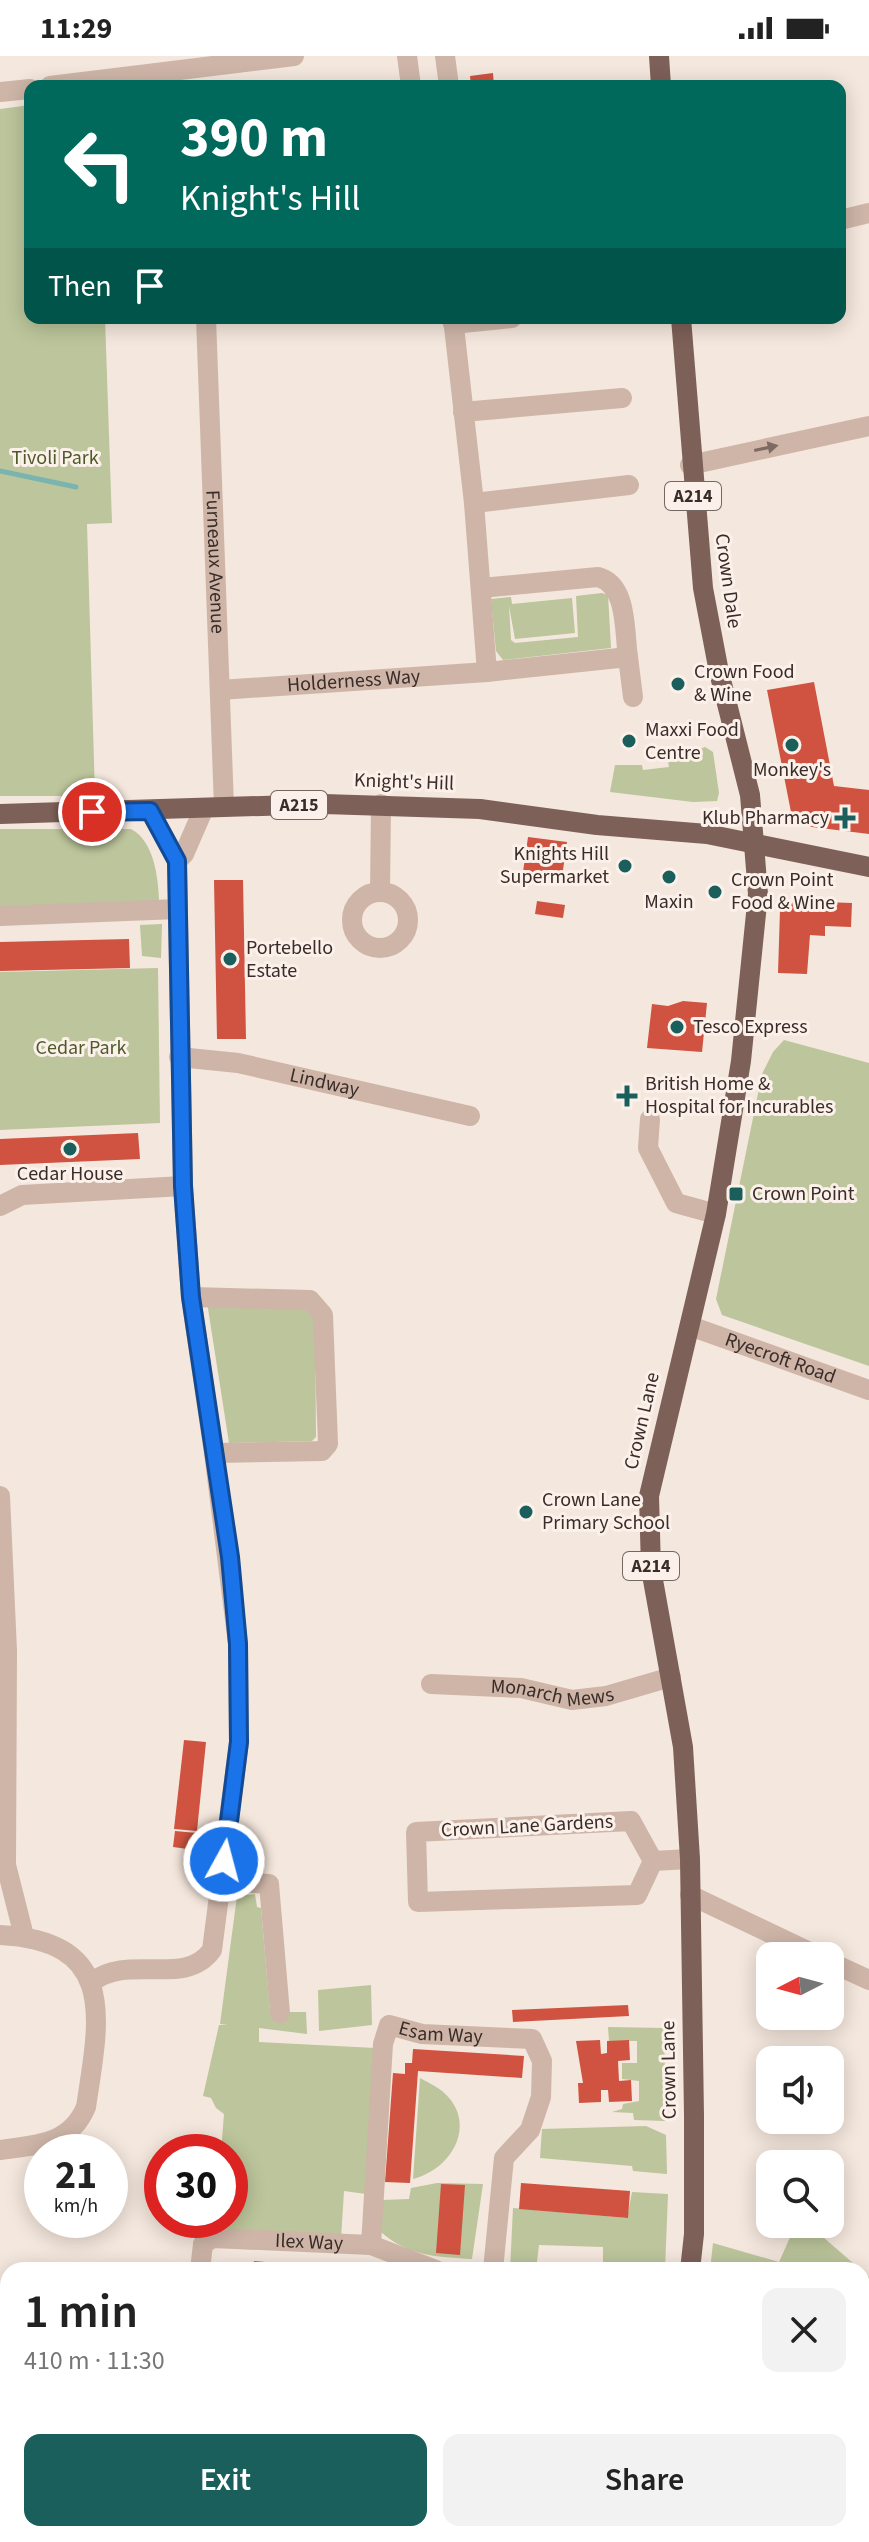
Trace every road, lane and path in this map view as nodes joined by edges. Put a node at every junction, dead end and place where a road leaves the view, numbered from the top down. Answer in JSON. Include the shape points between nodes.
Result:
{"nodes":[{"id":1,"x":286,"y":56,"type":"edge"},
{"id":2,"x":294,"y":56,"type":"edge"},
{"id":3,"x":407,"y":56,"type":"edge"},
{"id":4,"x":445,"y":56,"type":"edge"},
{"id":5,"x":659,"y":56,"type":"edge"},
{"id":6,"x":198,"y":76,"type":"edge"},
{"id":7,"x":139,"y":80,"type":"edge"},
{"id":8,"x":410,"y":80,"type":"edge"},
{"id":9,"x":448,"y":80,"type":"edge"},
{"id":10,"x":661,"y":80,"type":"edge"},
{"id":11,"x":24,"y":90,"type":"edge"},
{"id":12,"x":0,"y":92,"type":"edge"},
{"id":13,"x":869,"y":213,"type":"edge"},
{"id":14,"x":846,"y":219,"type":"edge"},
{"id":15,"x":206,"y":324,"type":"edge"},
{"id":16,"x":453,"y":324,"type":"edge"},
{"id":17,"x":681,"y":324,"type":"edge"},
{"id":18,"x":622,"y":398,"type":"dead end"},
{"id":19,"x":463,"y":412,"type":"junction"},
{"id":20,"x":869,"y":426,"type":"edge"},
{"id":21,"x":690,"y":465,"type":"junction"},
{"id":22,"x":629,"y":485,"type":"dead end"},
{"id":23,"x":474,"y":503,"type":"junction"},
{"id":24,"x":481,"y":588,"type":"junction"},
{"id":25,"x":628,"y":657,"type":"junction"},
{"id":26,"x":487,"y":672,"type":"junction"},
{"id":27,"x":220,"y":690,"type":"junction"},
{"id":28,"x":633,"y":697,"type":"dead end"},
{"id":29,"x":381,"y":804,"type":"junction"},
{"id":30,"x":214,"y":808,"type":"junction"},
{"id":31,"x":150,"y":811,"type":"junction"},
{"id":32,"x":0,"y":814,"type":"edge"},
{"id":33,"x":755,"y":846,"type":"junction"},
{"id":34,"x":177,"y":861,"type":"junction"},
{"id":35,"x":869,"y":867,"type":"edge"},
{"id":36,"x":380,"y":892,"type":"dead end"},
{"id":37,"x":178,"y":909,"type":"junction"},
{"id":38,"x":0,"y":916,"type":"edge"},
{"id":39,"x":179,"y":1057,"type":"junction"},
{"id":40,"x":470,"y":1116,"type":"dead end"},
{"id":41,"x":650,"y":1119,"type":"dead end"},
{"id":42,"x":183,"y":1186,"type":"junction"},
{"id":43,"x":0,"y":1206,"type":"edge"},
{"id":44,"x":716,"y":1214,"type":"junction"},
{"id":45,"x":191,"y":1297,"type":"junction"},
{"id":46,"x":690,"y":1326,"type":"junction"},
{"id":47,"x":869,"y":1390,"type":"edge"},
{"id":48,"x":214,"y":1453,"type":"junction"},
{"id":49,"x":0,"y":1496,"type":"edge"},
{"id":50,"x":671,"y":1677,"type":"junction"},
{"id":51,"x":431,"y":1684,"type":"dead end"},
{"id":52,"x":690,"y":1859,"type":"junction"},
{"id":53,"x":653,"y":1861,"type":"junction"},
{"id":54,"x":221,"y":1881,"type":"junction"},
{"id":55,"x":690,"y":1895,"type":"junction"},
{"id":56,"x":0,"y":1935,"type":"edge"},
{"id":57,"x":24,"y":1936,"type":"junction"},
{"id":58,"x":789,"y":1942,"type":"edge"},
{"id":59,"x":844,"y":1968,"type":"edge"},
{"id":60,"x":869,"y":1980,"type":"edge"},
{"id":61,"x":92,"y":1982,"type":"junction"},
{"id":62,"x":280,"y":2013,"type":"dead end"},
{"id":63,"x":0,"y":2150,"type":"edge"},
{"id":64,"x":371,"y":2245,"type":"junction"},
{"id":65,"x":201,"y":2262,"type":"edge"},
{"id":66,"x":415,"y":2262,"type":"edge"},
{"id":67,"x":494,"y":2262,"type":"edge"},
{"id":68,"x":691,"y":2262,"type":"edge"}],
"edges":[{"from":1,"to":2,"type":"street"},
{"from":1,"to":6,"type":"street"},
{"from":3,"to":8,"type":"street"},
{"from":4,"to":9,"type":"street"},
{"from":5,"to":10,"type":"main road"},
{"from":6,"to":7,"type":"street"},
{"from":11,"to":12,"type":"street"},
{"from":13,"to":14,"type":"street"},
{"from":15,"to":27,"type":"street","name":"Furneaux Avenue"},
{"from":16,"to":19,"type":"street"},
{"from":17,"to":21,"type":"main road","name":"Crown Dale","number":"A214"},
{"from":18,"to":19,"type":"street"},
{"from":19,"to":23,"type":"street"},
{"from":21,"to":20,"type":"street","one_way":true},
{"from":21,"to":33,"type":"main road","name":"Crown Dale","number":"A214","via":[[707,617],[750,795]]},
{"from":22,"to":23,"type":"street"},
{"from":23,"to":24,"type":"street"},
{"from":24,"to":25,"type":"street","via":[[609,580],[617,589]]},
{"from":24,"to":26,"type":"street"},
{"from":25,"to":26,"type":"street","name":"Holderness Way"},
{"from":25,"to":28,"type":"street"},
{"from":26,"to":27,"type":"street","name":"Holderness Way"},
{"from":27,"to":30,"type":"street","name":"Furneaux Avenue"},
{"from":29,"to":30,"type":"main road","name":"Knight's Hill","number":"A215"},
{"from":29,"to":33,"type":"main road","name":"Knight's Hill","number":"A215","via":[[677,830]]},
{"from":29,"to":36,"type":"street"},
{"from":30,"to":31,"type":"main road","name":"Knight's Hill","number":"A215"},
{"from":30,"to":34,"type":"street"},
{"from":31,"to":32,"type":"main road","name":"Knight's Hill","number":"A215"},
{"from":31,"to":34,"type":"street"},
{"from":33,"to":35,"type":"main road","number":"A215"},
{"from":33,"to":44,"type":"main road","name":"Crown Lane","number":"A214","via":[[758,916],[751,984]]},
{"from":34,"to":37,"type":"street"},
{"from":37,"to":38,"type":"street"},
{"from":37,"to":39,"type":"street"},
{"from":39,"to":40,"type":"street","name":"Lindway","via":[[238,1063]]},
{"from":39,"to":42,"type":"street"},
{"from":41,"to":44,"type":"street","via":[[648,1148],[676,1203]]},
{"from":42,"to":43,"type":"street","via":[[22,1195]]},
{"from":42,"to":45,"type":"street"},
{"from":44,"to":46,"type":"main road","name":"Crown Lane","number":"A214"},
{"from":45,"to":48,"type":"street"},
{"from":45,"to":48,"type":"street","via":[[310,1300],[323,1315],[328,1444],[322,1451]]},
{"from":46,"to":47,"type":"street","name":"Ryecroft Road"},
{"from":46,"to":50,"type":"main road","name":"Crown Lane","number":"A214","via":[[649,1496],[651,1569]]},
{"from":48,"to":54,"type":"street","via":[[238,1644],[239,1742]]},
{"from":49,"to":57,"type":"street","via":[[7,1666],[6,1865]]},
{"from":50,"to":51,"type":"street","name":"Monarch Mews","via":[[572,1700],[521,1688]]},
{"from":50,"to":52,"type":"main road","name":"Crown Lane","number":"A214","via":[[683,1747]]},
{"from":52,"to":53,"type":"street"},
{"from":52,"to":55,"type":"main road","name":"Crown Lane","number":"A214"},
{"from":53,"to":53,"type":"street","name":"Crown Lane Gardens","via":[[637,1895],[418,1902],[416,1832],[631,1821]]},
{"from":54,"to":61,"type":"street","via":[[212,1950],[206,1958],[184,1968],[122,1967]]},
{"from":54,"to":62,"type":"street","via":[[269,1884]]},
{"from":55,"to":58,"type":"street"},
{"from":55,"to":68,"type":"main road","name":"Crown Lane","number":"A214"},
{"from":56,"to":57,"type":"street"},
{"from":57,"to":61,"type":"street","via":[[63,1953]]},
{"from":59,"to":60,"type":"street"},
{"from":61,"to":63,"type":"street","via":[[97,2023],[81,2120],[63,2137]]},
{"from":64,"to":65,"type":"street","name":"Ilex Way","via":[[213,2238],[203,2244]]},
{"from":64,"to":66,"type":"street","name":"Ilex Way"},
{"from":64,"to":67,"type":"street","name":"Esam Way","via":[[383,2044],[389,2025],[422,2034],[532,2039],[542,2061],[541,2097],[530,2130],[504,2158]]}]}
